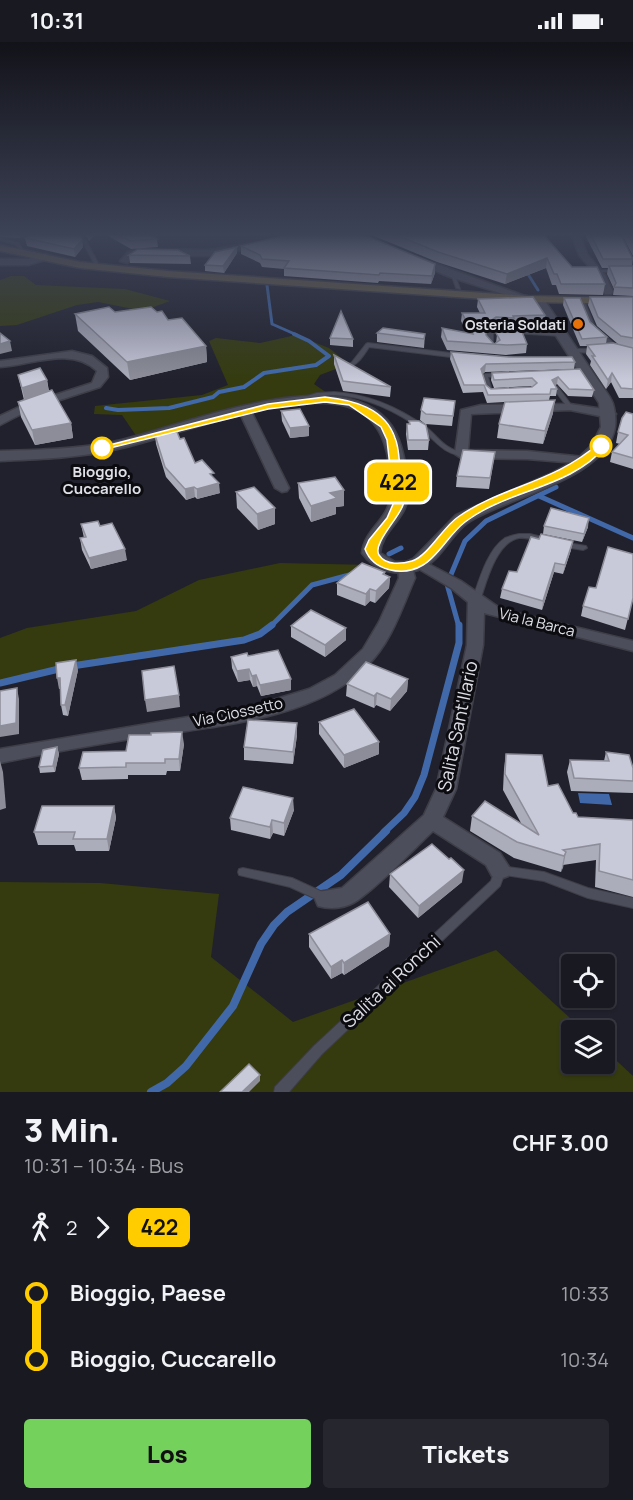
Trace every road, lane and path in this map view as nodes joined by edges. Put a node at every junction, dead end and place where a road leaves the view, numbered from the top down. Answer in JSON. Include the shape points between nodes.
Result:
{"nodes":[{"id":1,"x":296,"y":282,"type":"edge"},
{"id":2,"x":456,"y":282,"type":"edge"},
{"id":3,"x":475,"y":282,"type":"edge"},
{"id":4,"x":605,"y":282,"type":"edge"},
{"id":5,"x":458,"y":288,"type":"dead end"},
{"id":6,"x":608,"y":292,"type":"dead end"},
{"id":7,"x":534,"y":300,"type":"junction"},
{"id":8,"x":582,"y":301,"type":"junction"},
{"id":9,"x":633,"y":301,"type":"edge"},
{"id":10,"x":562,"y":334,"type":"junction"},
{"id":11,"x":494,"y":349,"type":"edge"},
{"id":12,"x":602,"y":351,"type":"edge"},
{"id":13,"x":632,"y":351,"type":"edge"},
{"id":14,"x":572,"y":355,"type":"junction"},
{"id":15,"x":465,"y":356,"type":"edge"},
{"id":16,"x":0,"y":364,"type":"edge"},
{"id":17,"x":347,"y":367,"type":"edge"},
{"id":18,"x":505,"y":375,"type":"edge"},
{"id":19,"x":556,"y":388,"type":"edge"},
{"id":20,"x":500,"y":391,"type":"edge"},
{"id":21,"x":283,"y":404,"type":"junction"},
{"id":22,"x":570,"y":407,"type":"junction"},
{"id":23,"x":246,"y":411,"type":"junction"},
{"id":24,"x":615,"y":415,"type":"junction"},
{"id":25,"x":0,"y":421,"type":"edge"},
{"id":26,"x":460,"y":454,"type":"junction"},
{"id":27,"x":0,"y":456,"type":"edge"},
{"id":28,"x":584,"y":461,"type":"junction"},
{"id":29,"x":282,"y":488,"type":"dead end"},
{"id":30,"x":583,"y":548,"type":"dead end"},
{"id":31,"x":412,"y":565,"type":"junction"},
{"id":32,"x":476,"y":602,"type":"junction"},
{"id":33,"x":633,"y":646,"type":"edge"},
{"id":34,"x":0,"y":756,"type":"edge"},
{"id":35,"x":432,"y":820,"type":"junction"},
{"id":36,"x":500,"y":870,"type":"junction"},
{"id":37,"x":243,"y":872,"type":"dead end"},
{"id":38,"x":326,"y":899,"type":"joint"},
{"id":39,"x":633,"y":903,"type":"edge"},
{"id":40,"x":280,"y":1092,"type":"edge"}],
"edges":[{"from":1,"to":7,"type":"main road"},
{"from":2,"to":5,"type":"lane"},
{"from":3,"to":7,"type":"street"},
{"from":4,"to":6,"type":"street"},
{"from":7,"to":8,"type":"main road"},
{"from":7,"to":10,"type":"street"},
{"from":8,"to":9,"type":"main road"},
{"from":8,"to":13,"type":"lane","via":[[593,328],[614,349]]},
{"from":10,"to":11,"type":"lane","via":[[495,330],[490,333]]},
{"from":10,"to":14,"type":"street"},
{"from":12,"to":14,"type":"lane"},
{"from":14,"to":24,"type":"street"},
{"from":15,"to":17,"type":"lane","via":[[367,345]]},
{"from":16,"to":25,"type":"street","via":[[78,353],[103,370],[96,385],[25,408]]},
{"from":18,"to":20,"type":"lane","via":[[485,376],[489,392]]},
{"from":19,"to":22,"type":"lane"},
{"from":21,"to":23,"type":"street"},
{"from":21,"to":26,"type":"lane","via":[[327,393],[355,394],[423,428],[442,446]]},
{"from":21,"to":31,"type":"street","via":[[344,401],[366,410],[385,426],[391,440],[399,502],[392,519],[373,542],[371,553],[381,564]]},
{"from":22,"to":24,"type":"street"},
{"from":22,"to":26,"type":"street","via":[[467,411]]},
{"from":23,"to":27,"type":"street","via":[[98,448]]},
{"from":23,"to":29,"type":"street"},
{"from":24,"to":28,"type":"street","via":[[606,439]]},
{"from":26,"to":28,"type":"street"},
{"from":28,"to":31,"type":"street","via":[[461,520]]},
{"from":30,"to":32,"type":"lane","via":[[512,537],[489,562]]},
{"from":31,"to":32,"type":"street","name":"Via la Barca","via":[[448,581]]},
{"from":31,"to":34,"type":"street","name":"Via Ciossetto","via":[[375,645],[350,673],[321,690],[273,707]]},
{"from":32,"to":33,"type":"street","name":"Via la Barca","via":[[496,613]]},
{"from":32,"to":35,"type":"street","name":"Salita Sant'Ilario","via":[[475,645],[446,789]]},
{"from":35,"to":36,"type":"street","via":[[493,859]]},
{"from":35,"to":38,"type":"street","name":"Salita Sant'Ilario","via":[[349,895]]},
{"from":36,"to":39,"type":"lane","via":[[544,877],[588,893]]},
{"from":36,"to":40,"type":"lane","name":"Salita ai Ronchi","via":[[496,883],[318,1050]]},
{"from":37,"to":38,"type":"lane","via":[[295,885]]}]}
